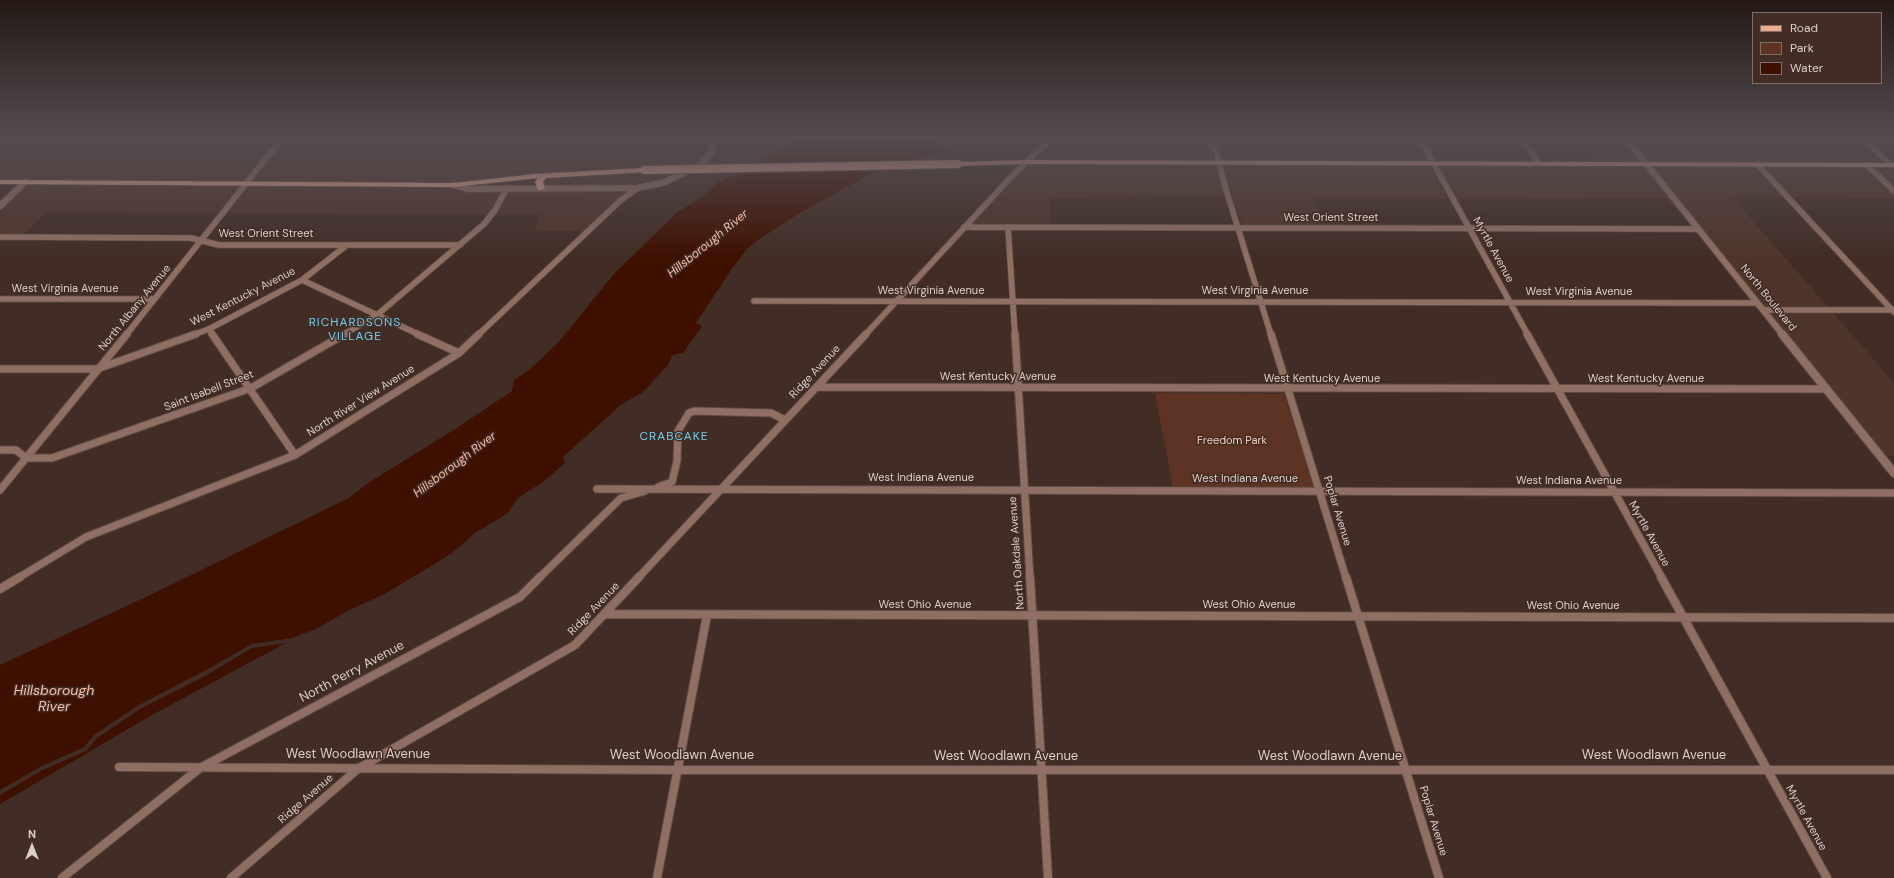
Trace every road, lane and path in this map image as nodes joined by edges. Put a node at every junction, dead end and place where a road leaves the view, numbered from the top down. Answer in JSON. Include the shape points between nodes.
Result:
{"nodes":[{"id":1,"x":252,"y":178,"type":"edge"},
{"id":2,"x":523,"y":178,"type":"edge"},
{"id":3,"x":542,"y":178,"type":"edge"},
{"id":4,"x":674,"y":178,"type":"edge"},
{"id":5,"x":1010,"y":178,"type":"edge"},
{"id":6,"x":1223,"y":178,"type":"edge"},
{"id":7,"x":1441,"y":178,"type":"edge"},
{"id":8,"x":1658,"y":178,"type":"edge"},
{"id":9,"x":1770,"y":178,"type":"edge"},
{"id":10,"x":1880,"y":178,"type":"edge"},
{"id":11,"x":0,"y":182,"type":"edge"},
{"id":12,"x":25,"y":182,"type":"junction"},
{"id":13,"x":248,"y":183,"type":"junction"},
{"id":14,"x":454,"y":185,"type":"junction"},
{"id":15,"x":507,"y":188,"type":"junction"},
{"id":16,"x":541,"y":188,"type":"junction"},
{"id":17,"x":638,"y":188,"type":"junction"},
{"id":18,"x":1894,"y":191,"type":"edge"},
{"id":19,"x":0,"y":206,"type":"edge"},
{"id":20,"x":964,"y":227,"type":"junction"},
{"id":21,"x":1008,"y":227,"type":"junction"},
{"id":22,"x":1238,"y":228,"type":"junction"},
{"id":23,"x":1469,"y":229,"type":"junction"},
{"id":24,"x":1698,"y":229,"type":"junction"},
{"id":25,"x":0,"y":237,"type":"edge"},
{"id":26,"x":202,"y":241,"type":"junction"},
{"id":27,"x":347,"y":244,"type":"junction"},
{"id":28,"x":460,"y":245,"type":"junction"},
{"id":29,"x":302,"y":280,"type":"junction"},
{"id":30,"x":0,"y":299,"type":"edge"},
{"id":31,"x":154,"y":299,"type":"junction"},
{"id":32,"x":754,"y":301,"type":"dead end"},
{"id":33,"x":898,"y":301,"type":"junction"},
{"id":34,"x":1012,"y":301,"type":"junction"},
{"id":35,"x":1261,"y":301,"type":"junction"},
{"id":36,"x":1509,"y":301,"type":"junction"},
{"id":37,"x":1757,"y":303,"type":"junction"},
{"id":38,"x":1763,"y":310,"type":"junction"},
{"id":39,"x":1893,"y":311,"type":"edge"},
{"id":40,"x":377,"y":316,"type":"junction"},
{"id":41,"x":209,"y":329,"type":"junction"},
{"id":42,"x":459,"y":353,"type":"junction"},
{"id":43,"x":0,"y":369,"type":"edge"},
{"id":44,"x":97,"y":370,"type":"junction"},
{"id":45,"x":817,"y":387,"type":"junction"},
{"id":46,"x":1018,"y":387,"type":"junction"},
{"id":47,"x":251,"y":388,"type":"junction"},
{"id":48,"x":1288,"y":389,"type":"junction"},
{"id":49,"x":1557,"y":389,"type":"junction"},
{"id":50,"x":1827,"y":390,"type":"junction"},
{"id":51,"x":785,"y":420,"type":"junction"},
{"id":52,"x":0,"y":450,"type":"edge"},
{"id":53,"x":295,"y":455,"type":"junction"},
{"id":54,"x":26,"y":458,"type":"junction"},
{"id":55,"x":1894,"y":473,"type":"edge"},
{"id":56,"x":597,"y":489,"type":"dead end"},
{"id":57,"x":651,"y":489,"type":"junction"},
{"id":58,"x":721,"y":489,"type":"junction"},
{"id":59,"x":0,"y":490,"type":"edge"},
{"id":60,"x":1024,"y":490,"type":"junction"},
{"id":61,"x":1319,"y":491,"type":"junction"},
{"id":62,"x":1614,"y":493,"type":"junction"},
{"id":63,"x":1894,"y":493,"type":"edge"},
{"id":64,"x":0,"y":589,"type":"edge"},
{"id":65,"x":604,"y":614,"type":"junction"},
{"id":66,"x":707,"y":615,"type":"junction"},
{"id":67,"x":1032,"y":616,"type":"junction"},
{"id":68,"x":1358,"y":617,"type":"junction"},
{"id":69,"x":1683,"y":617,"type":"junction"},
{"id":70,"x":1894,"y":618,"type":"edge"},
{"id":71,"x":119,"y":767,"type":"dead end"},
{"id":72,"x":200,"y":768,"type":"junction"},
{"id":73,"x":359,"y":768,"type":"junction"},
{"id":74,"x":1766,"y":769,"type":"junction"},
{"id":75,"x":677,"y":770,"type":"junction"},
{"id":76,"x":1041,"y":770,"type":"junction"},
{"id":77,"x":1406,"y":770,"type":"junction"},
{"id":78,"x":1894,"y":770,"type":"edge"},
{"id":79,"x":62,"y":878,"type":"edge"},
{"id":80,"x":231,"y":878,"type":"edge"},
{"id":81,"x":658,"y":878,"type":"edge"},
{"id":82,"x":1048,"y":878,"type":"edge"},
{"id":83,"x":1439,"y":878,"type":"edge"},
{"id":84,"x":1827,"y":878,"type":"edge"}],
"edges":[{"from":1,"to":13,"type":"street","name":"North Albany Avenue"},
{"from":2,"to":14,"type":"main road"},
{"from":3,"to":16,"type":"main road","via":[[539,182]]},
{"from":4,"to":17,"type":"street","name":"North River View Avenue"},
{"from":5,"to":20,"type":"street","name":"Ridge Avenue"},
{"from":6,"to":22,"type":"street","name":"Poplar Avenue"},
{"from":7,"to":23,"type":"street","name":"Myrtle Avenue"},
{"from":8,"to":24,"type":"street","name":"North Boulevard"},
{"from":9,"to":39,"type":"street"},
{"from":10,"to":18,"type":"street"},
{"from":11,"to":12,"type":"main road"},
{"from":12,"to":13,"type":"main road"},
{"from":12,"to":19,"type":"street"},
{"from":13,"to":14,"type":"main road"},
{"from":13,"to":26,"type":"street","name":"North Albany Avenue"},
{"from":14,"to":15,"type":"street","via":[[462,188]]},
{"from":15,"to":16,"type":"street"},
{"from":15,"to":28,"type":"street","name":"Saint Isabell Street","via":[[484,224]]},
{"from":16,"to":17,"type":"street"},
{"from":17,"to":42,"type":"street","name":"North River View Avenue","via":[[621,200]]},
{"from":20,"to":21,"type":"street","name":"West Orient Street"},
{"from":20,"to":33,"type":"street","name":"Ridge Avenue"},
{"from":21,"to":22,"type":"street","name":"West Orient Street"},
{"from":21,"to":34,"type":"street","name":"North Oakdale Avenue"},
{"from":22,"to":23,"type":"street","name":"West Orient Street"},
{"from":22,"to":35,"type":"street","name":"Poplar Avenue"},
{"from":23,"to":24,"type":"street","name":"West Orient Street"},
{"from":23,"to":36,"type":"street","name":"Myrtle Avenue"},
{"from":24,"to":37,"type":"street","name":"North Boulevard"},
{"from":25,"to":26,"type":"street","name":"West Orient Street","via":[[191,238]]},
{"from":26,"to":27,"type":"street","name":"West Orient Street","via":[[219,245]]},
{"from":26,"to":31,"type":"street","name":"North Albany Avenue"},
{"from":27,"to":28,"type":"street","name":"West Orient Street"},
{"from":27,"to":29,"type":"street","name":"West Kentucky Avenue"},
{"from":28,"to":40,"type":"street","name":"Saint Isabell Street"},
{"from":29,"to":40,"type":"street"},
{"from":29,"to":41,"type":"street","name":"West Kentucky Avenue"},
{"from":30,"to":31,"type":"street","name":"West Virginia Avenue"},
{"from":31,"to":44,"type":"street","name":"North Albany Avenue"},
{"from":32,"to":33,"type":"street","name":"West Virginia Avenue"},
{"from":33,"to":34,"type":"street","name":"West Virginia Avenue"},
{"from":33,"to":45,"type":"street","name":"Ridge Avenue"},
{"from":34,"to":35,"type":"street","name":"West Virginia Avenue"},
{"from":34,"to":46,"type":"street","name":"North Oakdale Avenue"},
{"from":35,"to":36,"type":"street","name":"West Virginia Avenue"},
{"from":35,"to":48,"type":"street","name":"Poplar Avenue"},
{"from":36,"to":37,"type":"street","name":"West Virginia Avenue"},
{"from":36,"to":49,"type":"street","name":"Myrtle Avenue"},
{"from":37,"to":38,"type":"street","name":"North Boulevard"},
{"from":38,"to":39,"type":"street"},
{"from":38,"to":50,"type":"street","name":"North Boulevard"},
{"from":40,"to":42,"type":"street"},
{"from":40,"to":47,"type":"street","name":"Saint Isabell Street"},
{"from":41,"to":44,"type":"street","name":"West Kentucky Avenue"},
{"from":41,"to":47,"type":"street"},
{"from":42,"to":53,"type":"street","name":"North River View Avenue"},
{"from":43,"to":44,"type":"street","name":"West Kentucky Avenue"},
{"from":44,"to":54,"type":"street","name":"North Albany Avenue"},
{"from":45,"to":46,"type":"street","name":"West Kentucky Avenue"},
{"from":45,"to":51,"type":"street","name":"Ridge Avenue"},
{"from":46,"to":48,"type":"street","name":"West Kentucky Avenue"},
{"from":46,"to":60,"type":"street","name":"North Oakdale Avenue"},
{"from":47,"to":53,"type":"street"},
{"from":47,"to":54,"type":"street","name":"Saint Isabell Street","via":[[52,458]]},
{"from":48,"to":49,"type":"street","name":"West Kentucky Avenue"},
{"from":48,"to":61,"type":"street","name":"Poplar Avenue"},
{"from":49,"to":50,"type":"street","name":"West Kentucky Avenue"},
{"from":49,"to":62,"type":"street","name":"Myrtle Avenue"},
{"from":50,"to":55,"type":"street","name":"North Boulevard"},
{"from":51,"to":57,"type":"street","name":"North Perry Avenue","via":[[771,414],[694,411],[689,414],[678,431],[677,461],[672,482]]},
{"from":51,"to":58,"type":"street","name":"Ridge Avenue"},
{"from":52,"to":54,"type":"street","name":"Saint Isabell Street","via":[[16,450]]},
{"from":53,"to":64,"type":"street","name":"North River View Avenue","via":[[86,536]]},
{"from":54,"to":59,"type":"street","name":"North Albany Avenue"},
{"from":56,"to":57,"type":"street","name":"West Indiana Avenue"},
{"from":57,"to":58,"type":"street","name":"West Indiana Avenue"},
{"from":57,"to":72,"type":"street","name":"North Perry Avenue","via":[[622,498],[520,597]]},
{"from":58,"to":60,"type":"street","name":"West Indiana Avenue"},
{"from":58,"to":65,"type":"street","name":"Ridge Avenue"},
{"from":60,"to":61,"type":"street","name":"West Indiana Avenue"},
{"from":60,"to":67,"type":"street","name":"North Oakdale Avenue"},
{"from":61,"to":62,"type":"street","name":"West Indiana Avenue"},
{"from":61,"to":68,"type":"street","name":"Poplar Avenue"},
{"from":62,"to":63,"type":"street","name":"West Indiana Avenue"},
{"from":62,"to":69,"type":"street","name":"Myrtle Avenue"},
{"from":65,"to":66,"type":"street","name":"West Ohio Avenue"},
{"from":65,"to":73,"type":"street","name":"Ridge Avenue","via":[[575,644]]},
{"from":66,"to":67,"type":"street","name":"West Ohio Avenue"},
{"from":66,"to":75,"type":"street"},
{"from":67,"to":68,"type":"street","name":"West Ohio Avenue"},
{"from":67,"to":76,"type":"street","name":"North Oakdale Avenue"},
{"from":68,"to":69,"type":"street","name":"West Ohio Avenue"},
{"from":68,"to":77,"type":"street","name":"Poplar Avenue"},
{"from":69,"to":70,"type":"street","name":"West Ohio Avenue"},
{"from":69,"to":74,"type":"street","name":"Myrtle Avenue"},
{"from":71,"to":72,"type":"street","name":"West Woodlawn Avenue"},
{"from":72,"to":73,"type":"street","name":"West Woodlawn Avenue"},
{"from":72,"to":79,"type":"street","name":"North Perry Avenue"},
{"from":73,"to":75,"type":"street","name":"West Woodlawn Avenue"},
{"from":73,"to":80,"type":"street","name":"Ridge Avenue"},
{"from":74,"to":77,"type":"street","name":"West Woodlawn Avenue"},
{"from":74,"to":78,"type":"street","name":"West Woodlawn Avenue"},
{"from":74,"to":84,"type":"street","name":"Myrtle Avenue"},
{"from":75,"to":76,"type":"street","name":"West Woodlawn Avenue"},
{"from":75,"to":81,"type":"street"},
{"from":76,"to":77,"type":"street","name":"West Woodlawn Avenue"},
{"from":76,"to":82,"type":"street","name":"North Oakdale Avenue"},
{"from":77,"to":83,"type":"street","name":"Poplar Avenue"}]}
